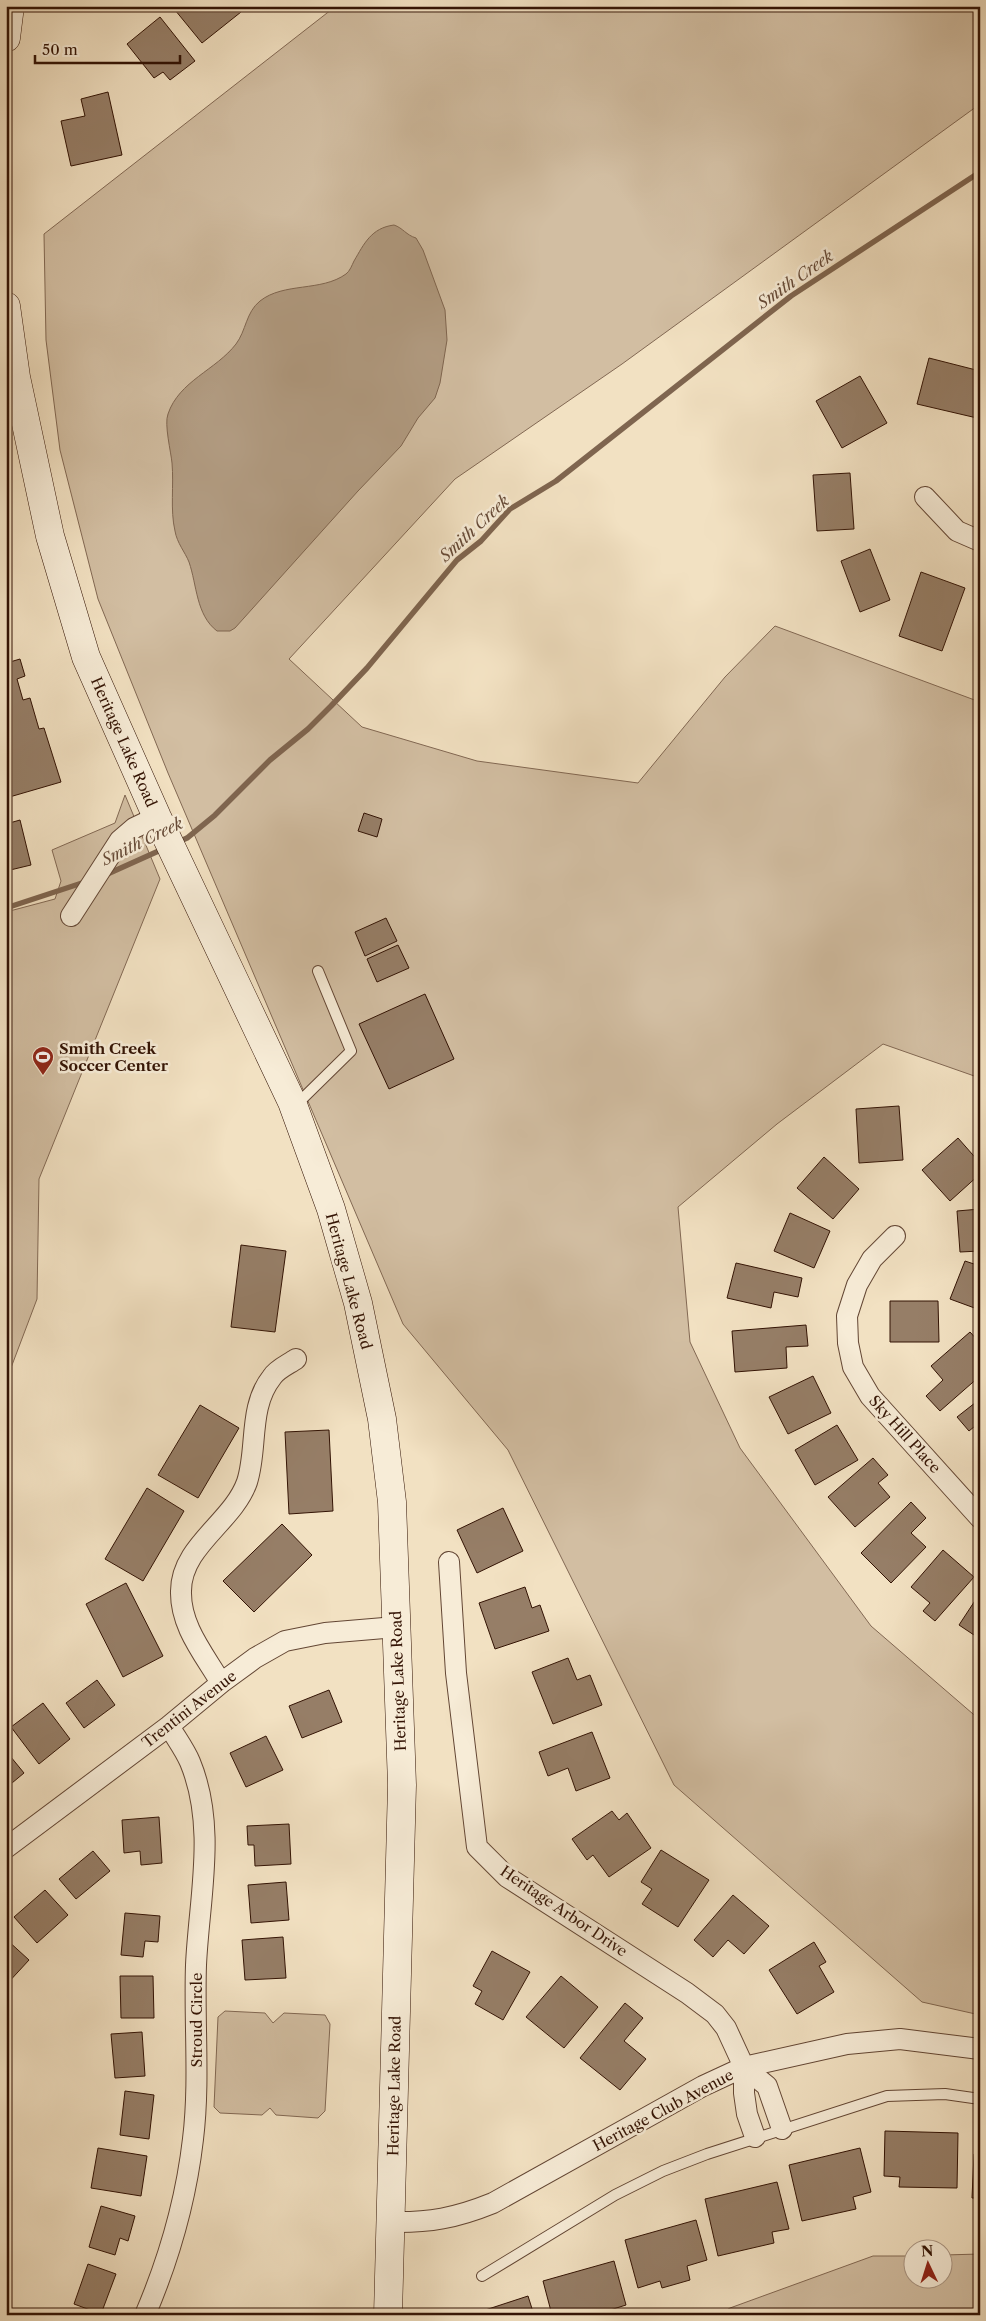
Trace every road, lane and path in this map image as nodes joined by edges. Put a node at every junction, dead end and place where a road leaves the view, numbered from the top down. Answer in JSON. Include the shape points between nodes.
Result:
{"nodes":[{"id":1,"x":10,"y":6,"type":"edge"},
{"id":2,"x":6,"y":38,"type":"edge"},
{"id":3,"x":6,"y":306,"type":"edge"},
{"id":4,"x":925,"y":497,"type":"dead end"},
{"id":5,"x":980,"y":541,"type":"edge"},
{"id":6,"x":157,"y":817,"type":"junction"},
{"id":7,"x":71,"y":916,"type":"dead end"},
{"id":8,"x":318,"y":971,"type":"dead end"},
{"id":9,"x":294,"y":1107,"type":"junction"},
{"id":10,"x":895,"y":1236,"type":"dead end"},
{"id":11,"x":296,"y":1359,"type":"dead end"},
{"id":12,"x":980,"y":1518,"type":"edge"},
{"id":13,"x":449,"y":1562,"type":"dead end"},
{"id":14,"x":396,"y":1627,"type":"junction"},
{"id":15,"x":221,"y":1683,"type":"junction"},
{"id":16,"x":169,"y":1726,"type":"junction"},
{"id":17,"x":6,"y":1848,"type":"edge"},
{"id":18,"x":980,"y":2049,"type":"edge"},
{"id":19,"x":744,"y":2068,"type":"junction"},
{"id":20,"x":980,"y":2099,"type":"edge"},
{"id":21,"x":782,"y":2128,"type":"junction"},
{"id":22,"x":755,"y":2138,"type":"junction"},
{"id":23,"x":390,"y":2222,"type":"junction"},
{"id":24,"x":482,"y":2276,"type":"dead end"},
{"id":25,"x":146,"y":2315,"type":"edge"},
{"id":26,"x":388,"y":2315,"type":"edge"}],
"edges":[{"from":1,"to":2,"type":"main road"},
{"from":3,"to":6,"type":"main road","name":"Heritage Lake Road","via":[[16,377],[55,554],[86,656]]},
{"from":4,"to":5,"type":"street","via":[[957,531]]},
{"from":6,"to":7,"type":"street","via":[[134,828],[120,840]]},
{"from":6,"to":9,"type":"main road","name":"Heritage Lake Road"},
{"from":8,"to":9,"type":"lane","via":[[350,1051]]},
{"from":9,"to":14,"type":"main road","name":"Heritage Lake Road","via":[[331,1209],[358,1303],[382,1420],[392,1502]]},
{"from":10,"to":12,"type":"street","name":"Sky Hill Place","via":[[872,1259],[857,1285],[847,1316],[853,1367],[870,1396]]},
{"from":11,"to":15,"type":"street","via":[[272,1375],[259,1398],[247,1483],[183,1573],[181,1591],[186,1625]]},
{"from":13,"to":19,"type":"street","name":"Heritage Arbor Drive","via":[[456,1673],[477,1847],[508,1877],[687,1993],[714,2014],[726,2028]]},
{"from":14,"to":15,"type":"street","name":"Trentini Avenue","via":[[325,1633],[285,1641]]},
{"from":14,"to":23,"type":"main road","name":"Heritage Lake Road","via":[[402,1785]]},
{"from":15,"to":16,"type":"street","name":"Trentini Avenue"},
{"from":16,"to":17,"type":"street","name":"Trentini Avenue"},
{"from":16,"to":25,"type":"street","name":"Stroud Circle","via":[[190,1762],[200,1794],[205,1819],[204,1876],[196,1964],[193,2138],[184,2200]]},
{"from":18,"to":19,"type":"street","name":"Heritage Club Avenue","via":[[900,2039],[847,2044]]},
{"from":19,"to":21,"type":"street","via":[[767,2086]]},
{"from":19,"to":22,"type":"street","via":[[747,2114]]},
{"from":19,"to":23,"type":"street","name":"Heritage Club Avenue","via":[[703,2086],[493,2203],[464,2215],[437,2221]]},
{"from":20,"to":21,"type":"lane","via":[[945,2094],[887,2096]]},
{"from":21,"to":22,"type":"lane"},
{"from":22,"to":24,"type":"lane","via":[[663,2171],[615,2195]]},
{"from":23,"to":26,"type":"main road","name":"Heritage Lake Road"}]}
